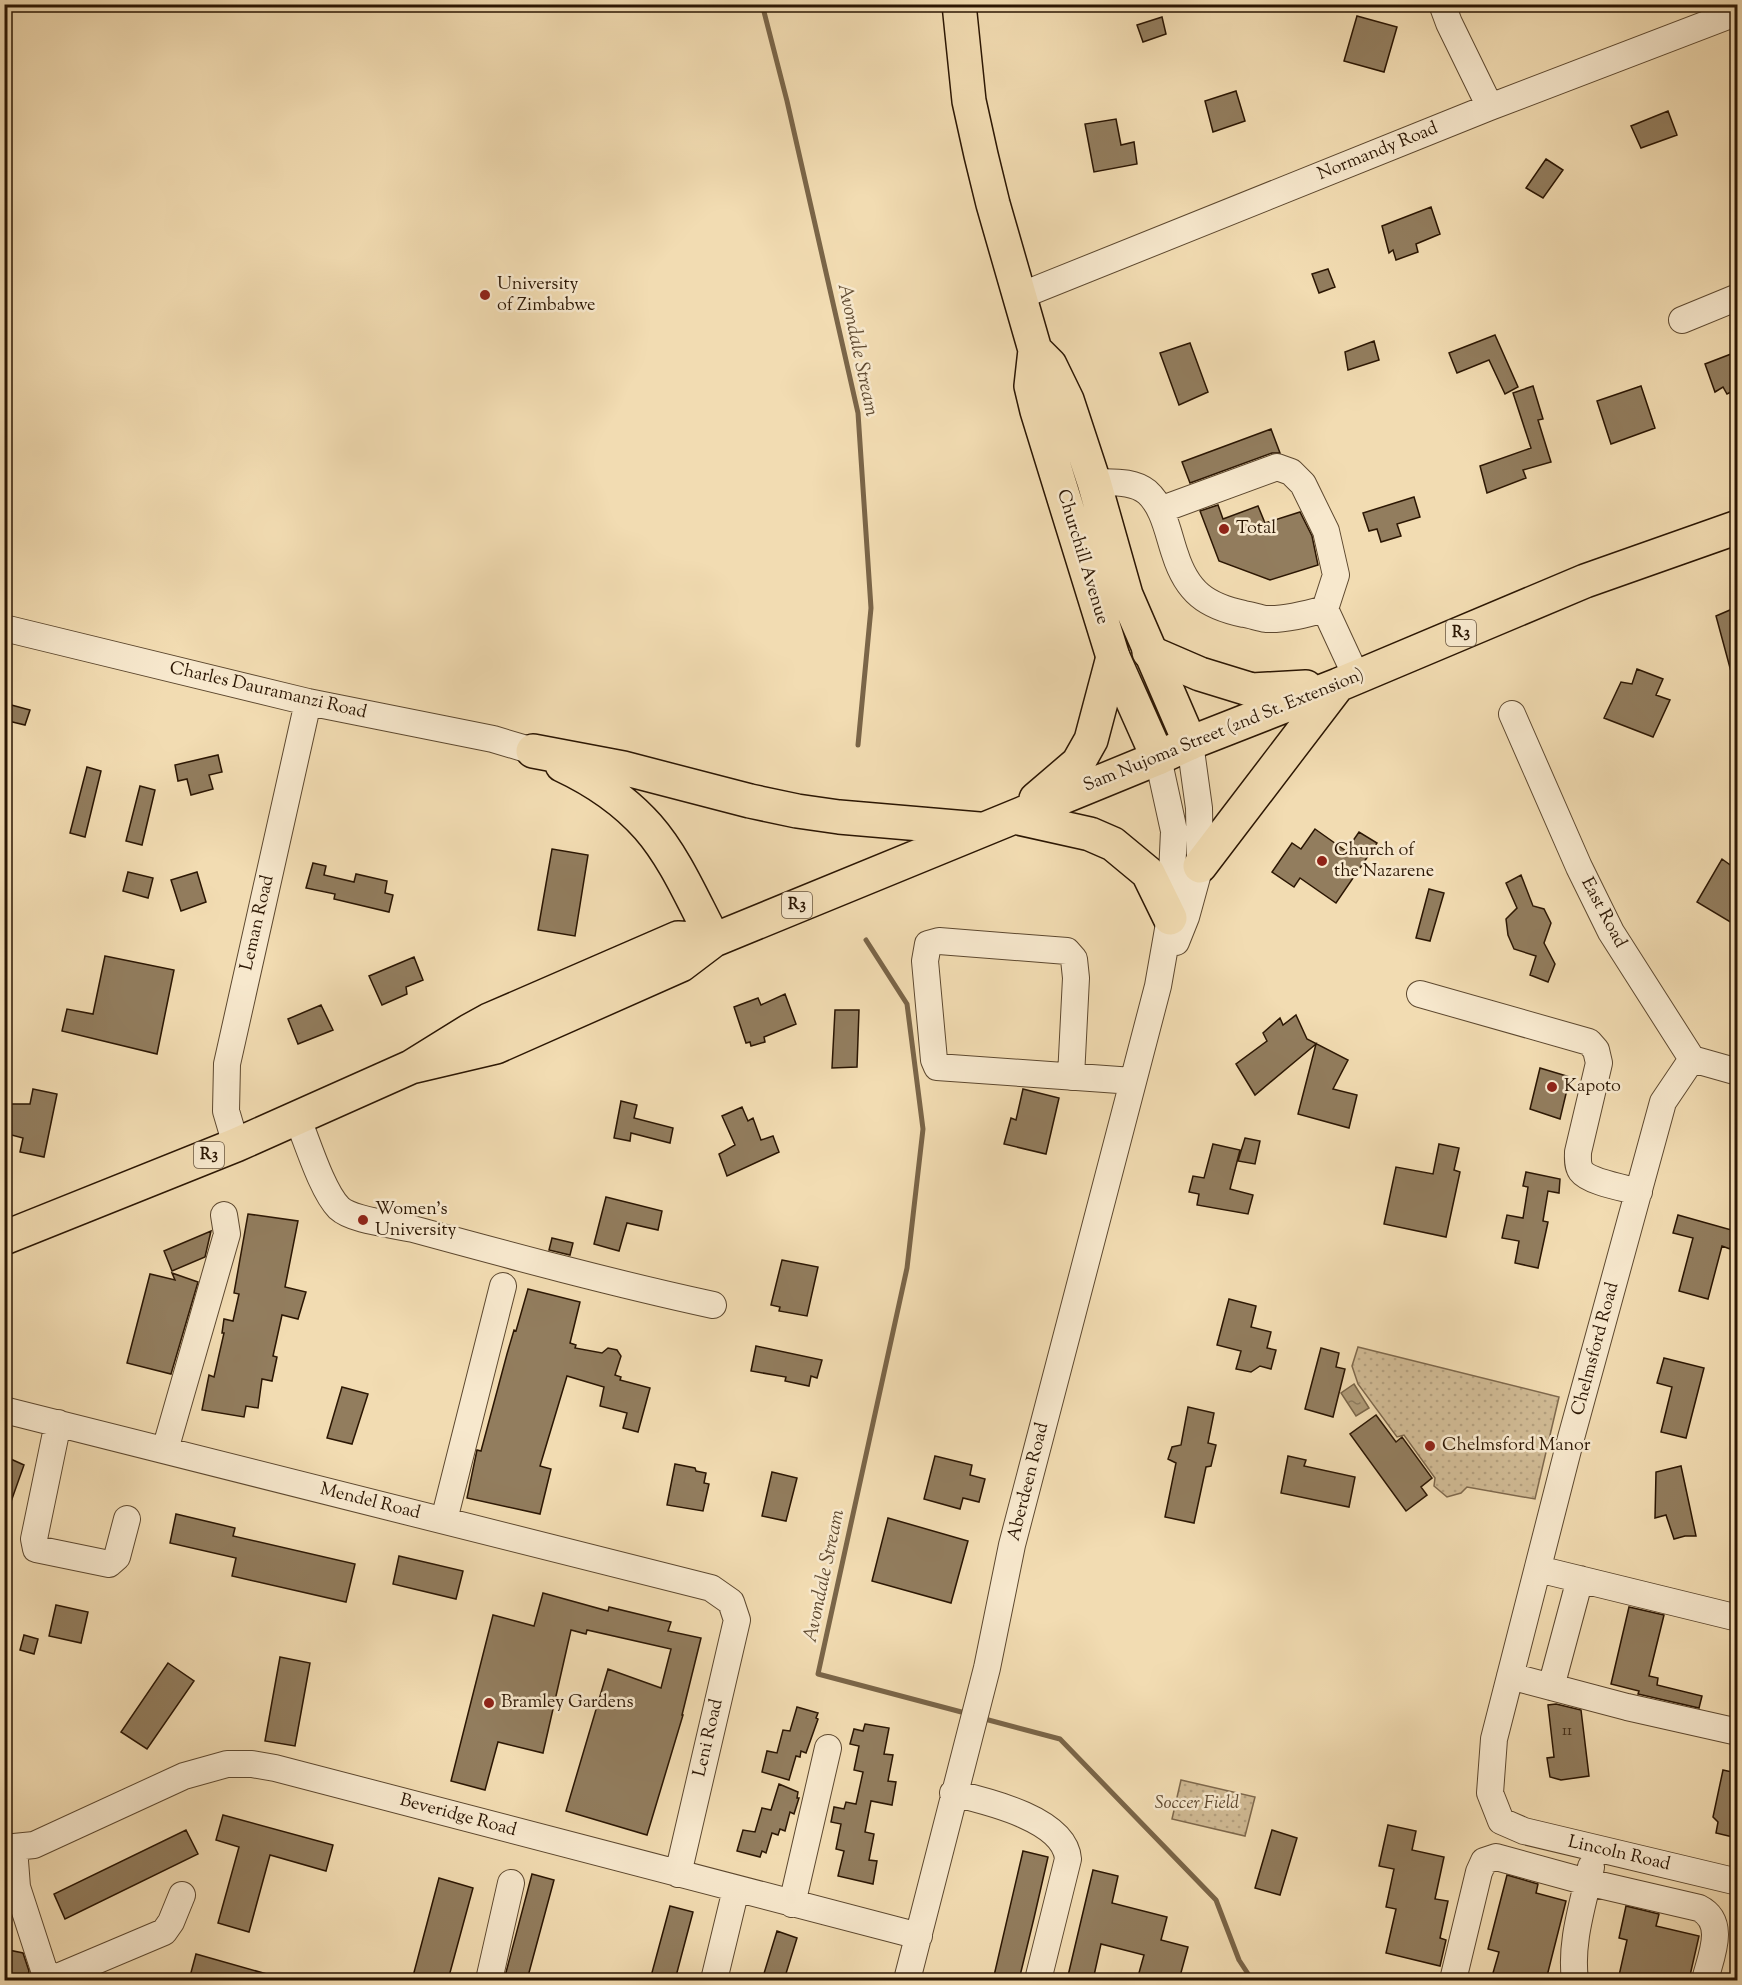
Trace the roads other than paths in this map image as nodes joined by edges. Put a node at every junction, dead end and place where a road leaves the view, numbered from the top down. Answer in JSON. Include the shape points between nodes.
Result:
{"nodes":[{"id":1,"x":959,"y":4,"type":"edge"},
{"id":2,"x":1442,"y":4,"type":"edge"},
{"id":3,"x":1737,"y":12,"type":"edge"},
{"id":4,"x":1490,"y":107,"type":"junction"},
{"id":5,"x":1020,"y":296,"type":"junction"},
{"id":6,"x":1737,"y":297,"type":"edge"},
{"id":7,"x":1682,"y":320,"type":"dead end"},
{"id":8,"x":1035,"y":350,"type":"junction"},
{"id":9,"x":1094,"y":482,"type":"junction"},
{"id":10,"x":1160,"y":510,"type":"junction"},
{"id":11,"x":1737,"y":527,"type":"edge"},
{"id":12,"x":1325,"y":609,"type":"junction"},
{"id":13,"x":4,"y":628,"type":"edge"},
{"id":14,"x":1149,"y":652,"type":"junction"},
{"id":15,"x":1113,"y":657,"type":"junction"},
{"id":16,"x":1347,"y":681,"type":"junction"},
{"id":17,"x":308,"y":702,"type":"junction"},
{"id":18,"x":1512,"y":714,"type":"dead end"},
{"id":19,"x":1190,"y":743,"type":"junction"},
{"id":20,"x":533,"y":751,"type":"junction"},
{"id":21,"x":1158,"y":758,"type":"junction"},
{"id":22,"x":1014,"y":818,"type":"junction"},
{"id":23,"x":982,"y":829,"type":"junction"},
{"id":24,"x":1200,"y":866,"type":"junction"},
{"id":25,"x":1170,"y":918,"type":"junction"},
{"id":26,"x":714,"y":940,"type":"junction"},
{"id":27,"x":1158,"y":986,"type":"junction"},
{"id":28,"x":1420,"y":994,"type":"dead end"},
{"id":29,"x":1692,"y":1059,"type":"junction"},
{"id":30,"x":1737,"y":1072,"type":"edge"},
{"id":31,"x":1071,"y":1077,"type":"junction"},
{"id":32,"x":1132,"y":1081,"type":"junction"},
{"id":33,"x":297,"y":1118,"type":"junction"},
{"id":34,"x":236,"y":1144,"type":"junction"},
{"id":35,"x":1639,"y":1192,"type":"junction"},
{"id":36,"x":224,"y":1215,"type":"dead end"},
{"id":37,"x":4,"y":1238,"type":"edge"},
{"id":38,"x":503,"y":1286,"type":"dead end"},
{"id":39,"x":713,"y":1305,"type":"dead end"},
{"id":40,"x":4,"y":1410,"type":"edge"},
{"id":41,"x":58,"y":1423,"type":"junction"},
{"id":42,"x":165,"y":1450,"type":"junction"},
{"id":43,"x":127,"y":1519,"type":"dead end"},
{"id":44,"x":444,"y":1520,"type":"junction"},
{"id":45,"x":1538,"y":1569,"type":"junction"},
{"id":46,"x":1580,"y":1579,"type":"junction"},
{"id":47,"x":731,"y":1602,"type":"joint"},
{"id":48,"x":1737,"y":1618,"type":"edge"},
{"id":49,"x":1510,"y":1676,"type":"junction"},
{"id":50,"x":1551,"y":1687,"type":"junction"},
{"id":51,"x":1737,"y":1732,"type":"edge"},
{"id":52,"x":828,"y":1748,"type":"dead end"},
{"id":53,"x":955,"y":1788,"type":"junction"},
{"id":54,"x":1501,"y":1821,"type":"joint"},
{"id":55,"x":9,"y":1848,"type":"edge"},
{"id":56,"x":1594,"y":1849,"type":"junction"},
{"id":57,"x":678,"y":1874,"type":"junction"},
{"id":58,"x":1587,"y":1882,"type":"junction"},
{"id":59,"x":1737,"y":1882,"type":"edge"},
{"id":60,"x":511,"y":1883,"type":"dead end"},
{"id":61,"x":736,"y":1889,"type":"junction"},
{"id":62,"x":182,"y":1895,"type":"dead end"},
{"id":63,"x":792,"y":1904,"type":"junction"},
{"id":64,"x":919,"y":1936,"type":"junction"},
{"id":65,"x":489,"y":1980,"type":"edge"},
{"id":66,"x":714,"y":1980,"type":"edge"},
{"id":67,"x":907,"y":1980,"type":"edge"},
{"id":68,"x":1038,"y":1980,"type":"edge"},
{"id":69,"x":1453,"y":1980,"type":"edge"},
{"id":70,"x":1575,"y":1980,"type":"edge"},
{"id":71,"x":1705,"y":1980,"type":"edge"}],
"edges":[{"from":1,"to":5,"type":"main road","name":"Churchill Avenue","via":[[972,112]]},
{"from":2,"to":4,"type":"street"},
{"from":3,"to":4,"type":"street","name":"Normandy Road"},
{"from":4,"to":5,"type":"street","name":"Normandy Road"},
{"from":5,"to":8,"type":"main road","name":"Churchill Avenue"},
{"from":6,"to":7,"type":"street"},
{"from":8,"to":9,"type":"main road","name":"Churchill Avenue","via":[[1057,376]]},
{"from":8,"to":15,"type":"main road","name":"Churchill Avenue","via":[[1031,386],[1037,411]]},
{"from":9,"to":10,"type":"street","via":[[1138,487],[1148,493]]},
{"from":9,"to":14,"type":"main road","name":"Churchill Avenue","via":[[1125,595]]},
{"from":10,"to":12,"type":"street","via":[[1180,568],[1207,602],[1266,619]]},
{"from":10,"to":12,"type":"street","via":[[1277,467],[1291,472],[1303,484],[1326,531],[1336,575]]},
{"from":11,"to":16,"type":"main road","name":"Sam Nujoma Street (2nd St. Extension)","number":"R3","via":[[1585,581]]},
{"from":12,"to":16,"type":"street"},
{"from":13,"to":17,"type":"street","name":"Charles Dauramanzi Road"},
{"from":14,"to":16,"type":"main road","via":[[1229,685],[1252,690]]},
{"from":14,"to":19,"type":"main road","name":"Churchill Avenue"},
{"from":15,"to":21,"type":"main road","name":"Churchill Avenue"},
{"from":15,"to":22,"type":"main road","via":[[1091,740],[1078,763]]},
{"from":16,"to":19,"type":"main road","name":"Sam Nujoma Street (2nd St. Extension)","number":"R3"},
{"from":16,"to":24,"type":"main road"},
{"from":17,"to":20,"type":"street","name":"Charles Dauramanzi Road","via":[[494,739]]},
{"from":17,"to":34,"type":"street","name":"Leman Road","via":[[227,1064],[226,1111]]},
{"from":18,"to":29,"type":"street","name":"East Road","via":[[1611,932]]},
{"from":19,"to":21,"type":"main road","name":"Sam Nujoma Street (2nd St. Extension)","number":"R3"},
{"from":19,"to":24,"type":"street","name":"Aberdeen Road","via":[[1199,808]]},
{"from":20,"to":23,"type":"main road","via":[[623,768],[797,811]]},
{"from":20,"to":26,"type":"main road","via":[[604,788],[649,828]]},
{"from":21,"to":22,"type":"main road","name":"Sam Nujoma Street (2nd St. Extension)","number":"R3"},
{"from":21,"to":25,"type":"street","name":"Aberdeen Road","via":[[1174,831]]},
{"from":22,"to":23,"type":"main road","name":"Sam Nujoma Street (2nd St. Extension)","number":"R3"},
{"from":22,"to":25,"type":"main road","via":[[1090,834],[1113,844],[1148,873]]},
{"from":23,"to":26,"type":"main road","name":"Sam Nujoma Street (2nd St. Extension)","number":"R3"},
{"from":24,"to":27,"type":"street","name":"Aberdeen Road","via":[[1186,918]]},
{"from":25,"to":27,"type":"street","name":"Aberdeen Road"},
{"from":26,"to":33,"type":"main road","name":"Sam Nujoma Street (2nd St. Extension)","number":"R3","via":[[678,938],[489,1020],[411,1067]]},
{"from":27,"to":32,"type":"street","name":"Aberdeen Road"},
{"from":28,"to":35,"type":"street","via":[[1589,1042],[1599,1062],[1578,1163],[1590,1179]]},
{"from":29,"to":30,"type":"street"},
{"from":29,"to":35,"type":"street","name":"Chelmsford Road","via":[[1663,1102]]},
{"from":31,"to":31,"type":"street","via":[[937,1067],[925,961],[928,944],[939,941],[1067,951],[1074,960],[1076,978]]},
{"from":31,"to":32,"type":"street"},
{"from":32,"to":53,"type":"street","name":"Aberdeen Road","via":[[1012,1545],[987,1668]]},
{"from":33,"to":34,"type":"main road","name":"Sam Nujoma Street (2nd St. Extension)","number":"R3"},
{"from":33,"to":39,"type":"street","via":[[330,1198],[341,1210],[587,1276]]},
{"from":34,"to":37,"type":"main road","name":"Sam Nujoma Street (2nd St. Extension)","number":"R3"},
{"from":35,"to":45,"type":"street","name":"Chelmsford Road"},
{"from":36,"to":42,"type":"street","via":[[227,1234]]},
{"from":38,"to":44,"type":"street"},
{"from":40,"to":41,"type":"street","name":"Mendel Road"},
{"from":41,"to":42,"type":"street","name":"Mendel Road"},
{"from":41,"to":43,"type":"street","via":[[34,1539],[36,1549],[109,1564],[117,1557]]},
{"from":42,"to":44,"type":"street","name":"Mendel Road"},
{"from":44,"to":47,"type":"street","name":"Mendel Road","via":[[711,1588]]},
{"from":45,"to":46,"type":"street"},
{"from":45,"to":49,"type":"street","name":"Chelmsford Road"},
{"from":46,"to":48,"type":"street"},
{"from":46,"to":50,"type":"street"},
{"from":47,"to":57,"type":"street","name":"Leni Road","via":[[737,1620]]},
{"from":49,"to":50,"type":"street"},
{"from":49,"to":54,"type":"street","name":"Chelmsford Road","via":[[1494,1739],[1490,1793]]},
{"from":50,"to":51,"type":"street"},
{"from":52,"to":63,"type":"street"},
{"from":53,"to":64,"type":"street","name":"Aberdeen Road"},
{"from":53,"to":68,"type":"street","via":[[1022,1813],[1064,1844],[1068,1859]]},
{"from":54,"to":56,"type":"street","name":"Lincoln Road"},
{"from":55,"to":57,"type":"street","name":"Beveridge Road","via":[[34,1845],[184,1776],[227,1764],[252,1764]]},
{"from":55,"to":62,"type":"street","via":[[17,1887],[44,1970],[52,1977],[164,1932]]},
{"from":56,"to":58,"type":"street"},
{"from":56,"to":59,"type":"street","name":"Lincoln Road"},
{"from":57,"to":61,"type":"street","name":"Beveridge Road"},
{"from":58,"to":69,"type":"street","via":[[1496,1857],[1484,1861]]},
{"from":58,"to":70,"type":"street","via":[[1575,1942]]},
{"from":58,"to":71,"type":"street","via":[[1707,1912],[1716,1931]]},
{"from":60,"to":65,"type":"street"},
{"from":61,"to":63,"type":"street","name":"Beveridge Road"},
{"from":61,"to":66,"type":"street"},
{"from":63,"to":64,"type":"street","name":"Beveridge Road"},
{"from":64,"to":67,"type":"street","name":"Aberdeen Road"}]}
